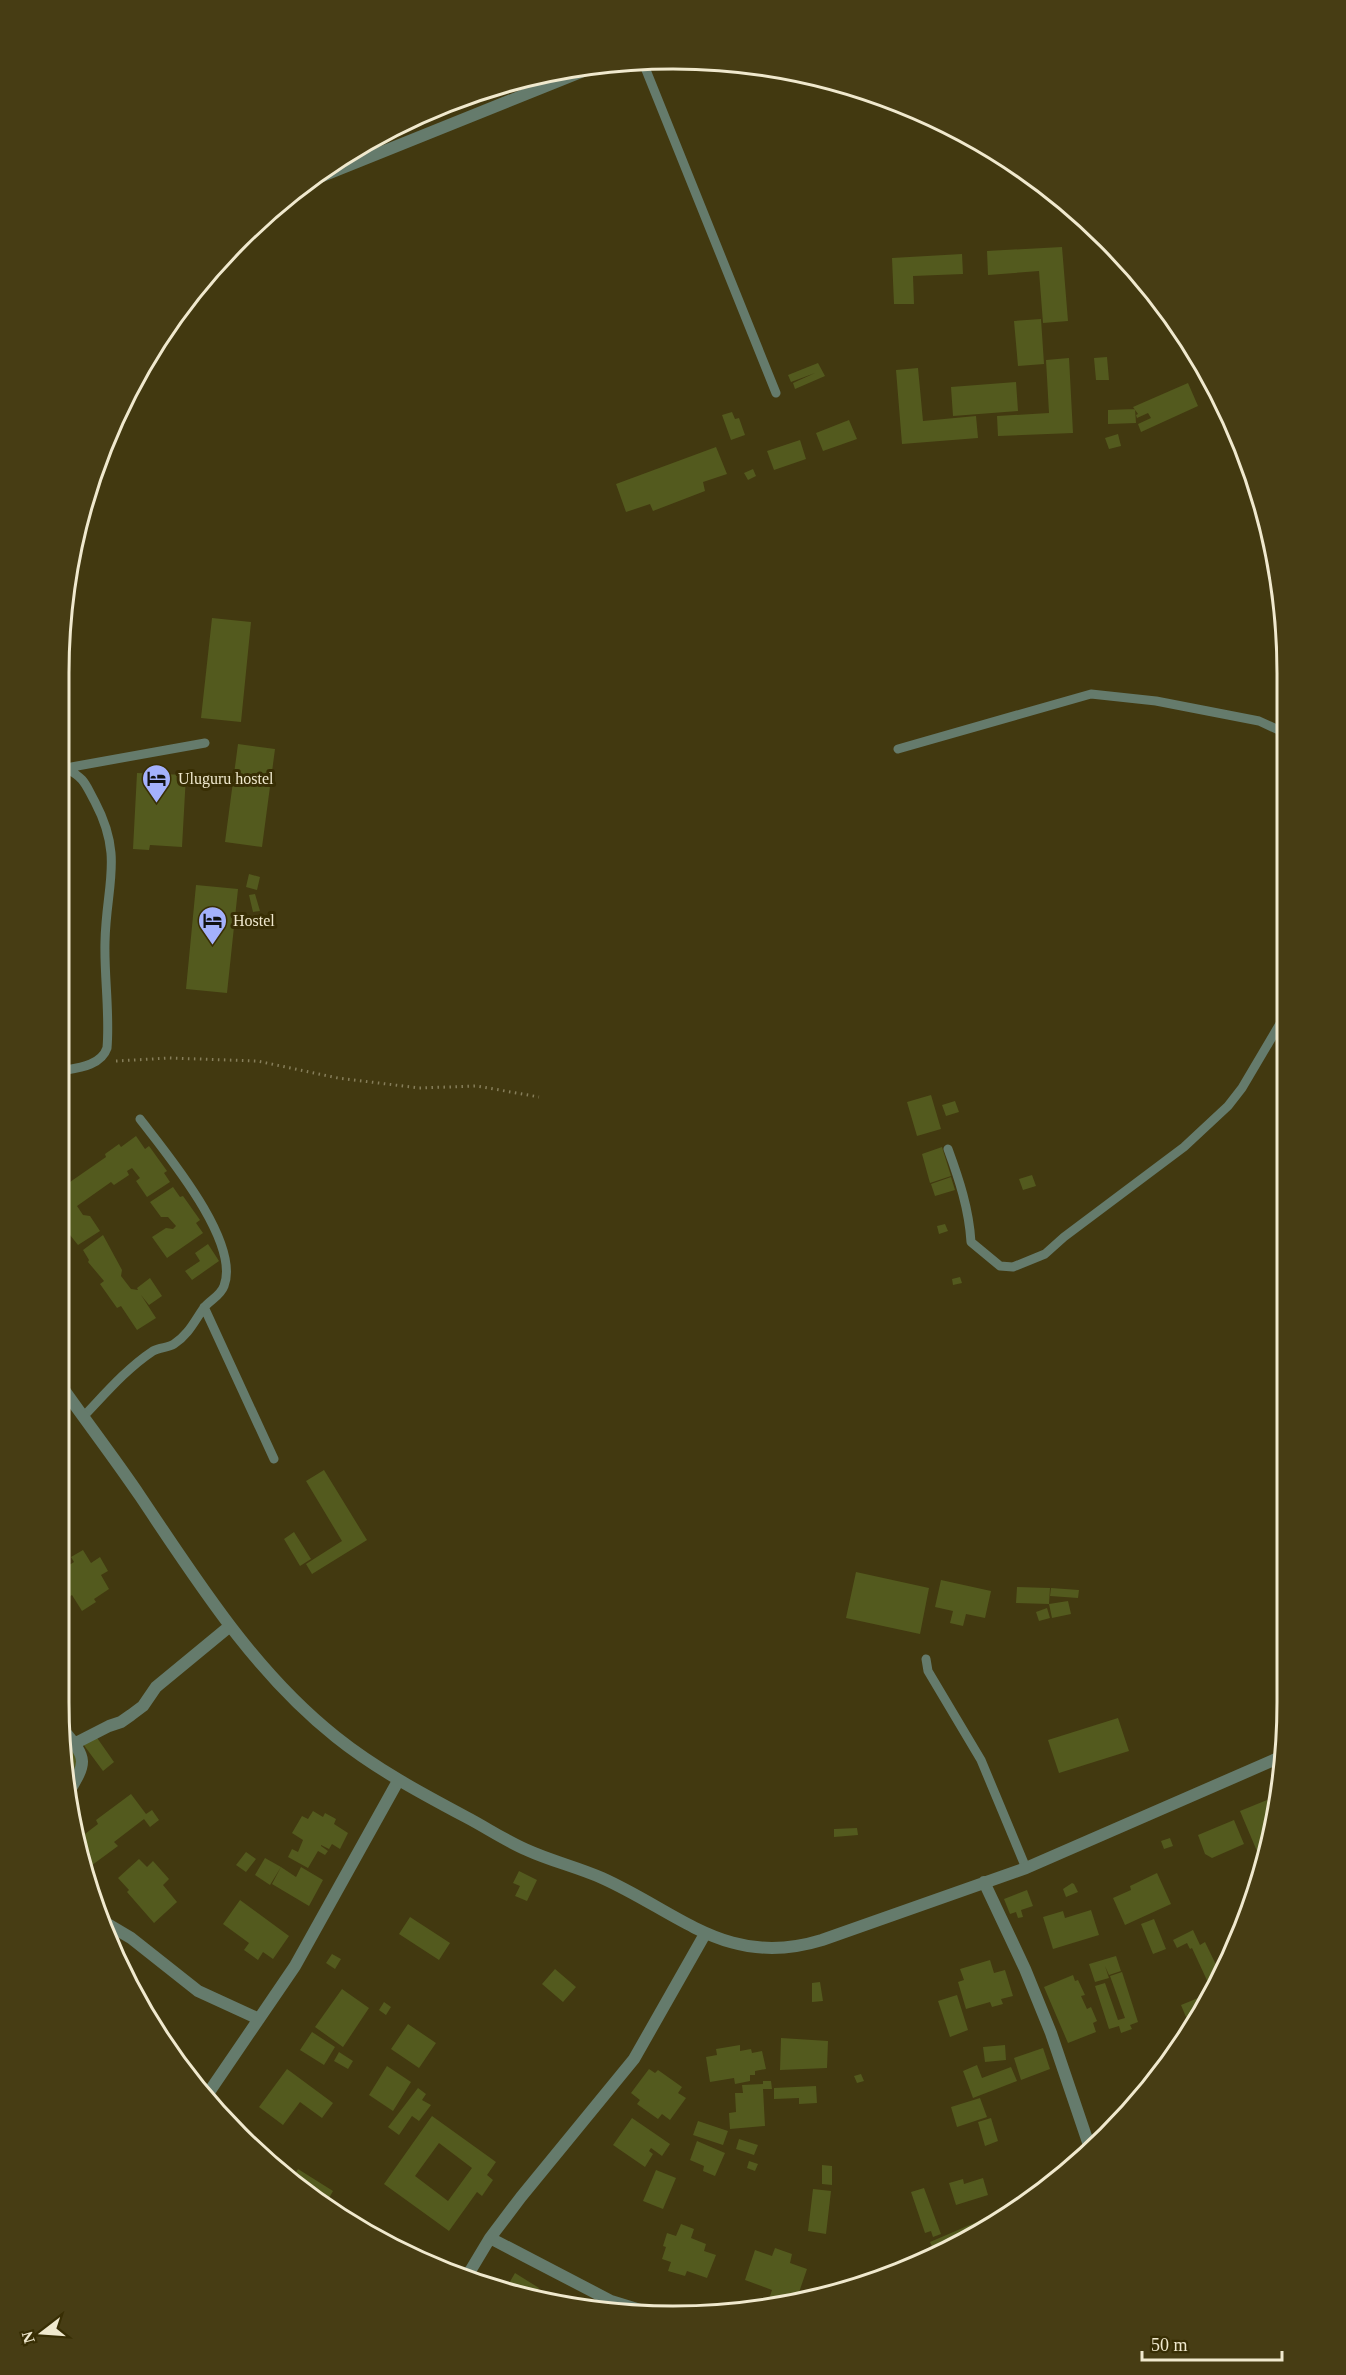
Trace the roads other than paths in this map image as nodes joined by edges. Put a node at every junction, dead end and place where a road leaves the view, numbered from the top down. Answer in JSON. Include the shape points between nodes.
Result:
{"nodes":[{"id":1,"x":646,"y":70,"type":"edge"},
{"id":2,"x":558,"y":80,"type":"edge"},
{"id":3,"x":362,"y":156,"type":"edge"},
{"id":4,"x":776,"y":393,"type":"dead end"},
{"id":5,"x":1277,"y":729,"type":"edge"},
{"id":6,"x":205,"y":743,"type":"dead end"},
{"id":7,"x":898,"y":748,"type":"dead end"},
{"id":8,"x":69,"y":767,"type":"edge"},
{"id":9,"x":69,"y":771,"type":"edge"},
{"id":10,"x":1277,"y":1029,"type":"edge"},
{"id":11,"x":69,"y":1069,"type":"edge"},
{"id":12,"x":140,"y":1119,"type":"dead end"},
{"id":13,"x":948,"y":1149,"type":"dead end"},
{"id":14,"x":204,"y":1307,"type":"junction"},
{"id":15,"x":69,"y":1397,"type":"edge"},
{"id":16,"x":83,"y":1417,"type":"junction"},
{"id":17,"x":274,"y":1459,"type":"dead end"},
{"id":18,"x":230,"y":1626,"type":"junction"},
{"id":19,"x":926,"y":1659,"type":"dead end"},
{"id":20,"x":70,"y":1745,"type":"edge"},
{"id":21,"x":70,"y":1746,"type":"edge"},
{"id":22,"x":1274,"y":1760,"type":"edge"},
{"id":23,"x":398,"y":1781,"type":"junction"},
{"id":24,"x":74,"y":1783,"type":"edge"},
{"id":25,"x":1026,"y":1868,"type":"junction"},
{"id":26,"x":984,"y":1882,"type":"junction"},
{"id":27,"x":113,"y":1927,"type":"edge"},
{"id":28,"x":705,"y":1934,"type":"junction"},
{"id":29,"x":259,"y":2019,"type":"junction"},
{"id":30,"x":211,"y":2090,"type":"edge"},
{"id":31,"x":1087,"y":2141,"type":"edge"},
{"id":32,"x":490,"y":2238,"type":"junction"},
{"id":33,"x":470,"y":2271,"type":"edge"},
{"id":34,"x":620,"y":2304,"type":"edge"}],
"edges":[{"from":1,"to":4,"type":"lane"},
{"from":2,"to":3,"type":"street"},
{"from":5,"to":7,"type":"lane","via":[[1258,721],[1156,701],[1091,694]]},
{"from":6,"to":8,"type":"lane"},
{"from":9,"to":11,"type":"lane","via":[[84,778],[112,847],[105,941],[105,1053],[96,1062]]},
{"from":10,"to":13,"type":"lane","via":[[1228,1106],[1184,1147],[1028,1263],[1000,1266],[971,1242],[963,1193]]},
{"from":12,"to":14,"type":"lane","via":[[209,1218],[225,1254],[225,1284]]},
{"from":14,"to":16,"type":"lane","via":[[186,1334],[132,1367]]},
{"from":14,"to":17,"type":"lane"},
{"from":15,"to":16,"type":"street"},
{"from":16,"to":18,"type":"street"},
{"from":18,"to":20,"type":"street","via":[[156,1687],[131,1715]]},
{"from":18,"to":23,"type":"street","via":[[261,1666],[297,1702],[336,1737]]},
{"from":19,"to":25,"type":"lane","via":[[928,1671],[981,1760]]},
{"from":21,"to":24,"type":"street","via":[[84,1762]]},
{"from":22,"to":25,"type":"street"},
{"from":23,"to":28,"type":"street","via":[[528,1850],[602,1878]]},
{"from":23,"to":29,"type":"street","via":[[330,1907]]},
{"from":25,"to":26,"type":"street"},
{"from":26,"to":28,"type":"street","via":[[798,1947],[739,1944]]},
{"from":26,"to":31,"type":"street","via":[[1051,2033]]},
{"from":27,"to":29,"type":"street","via":[[198,1991]]},
{"from":28,"to":32,"type":"street","via":[[634,2059]]},
{"from":29,"to":30,"type":"street"},
{"from":32,"to":33,"type":"street"},
{"from":32,"to":34,"type":"street"}]}
